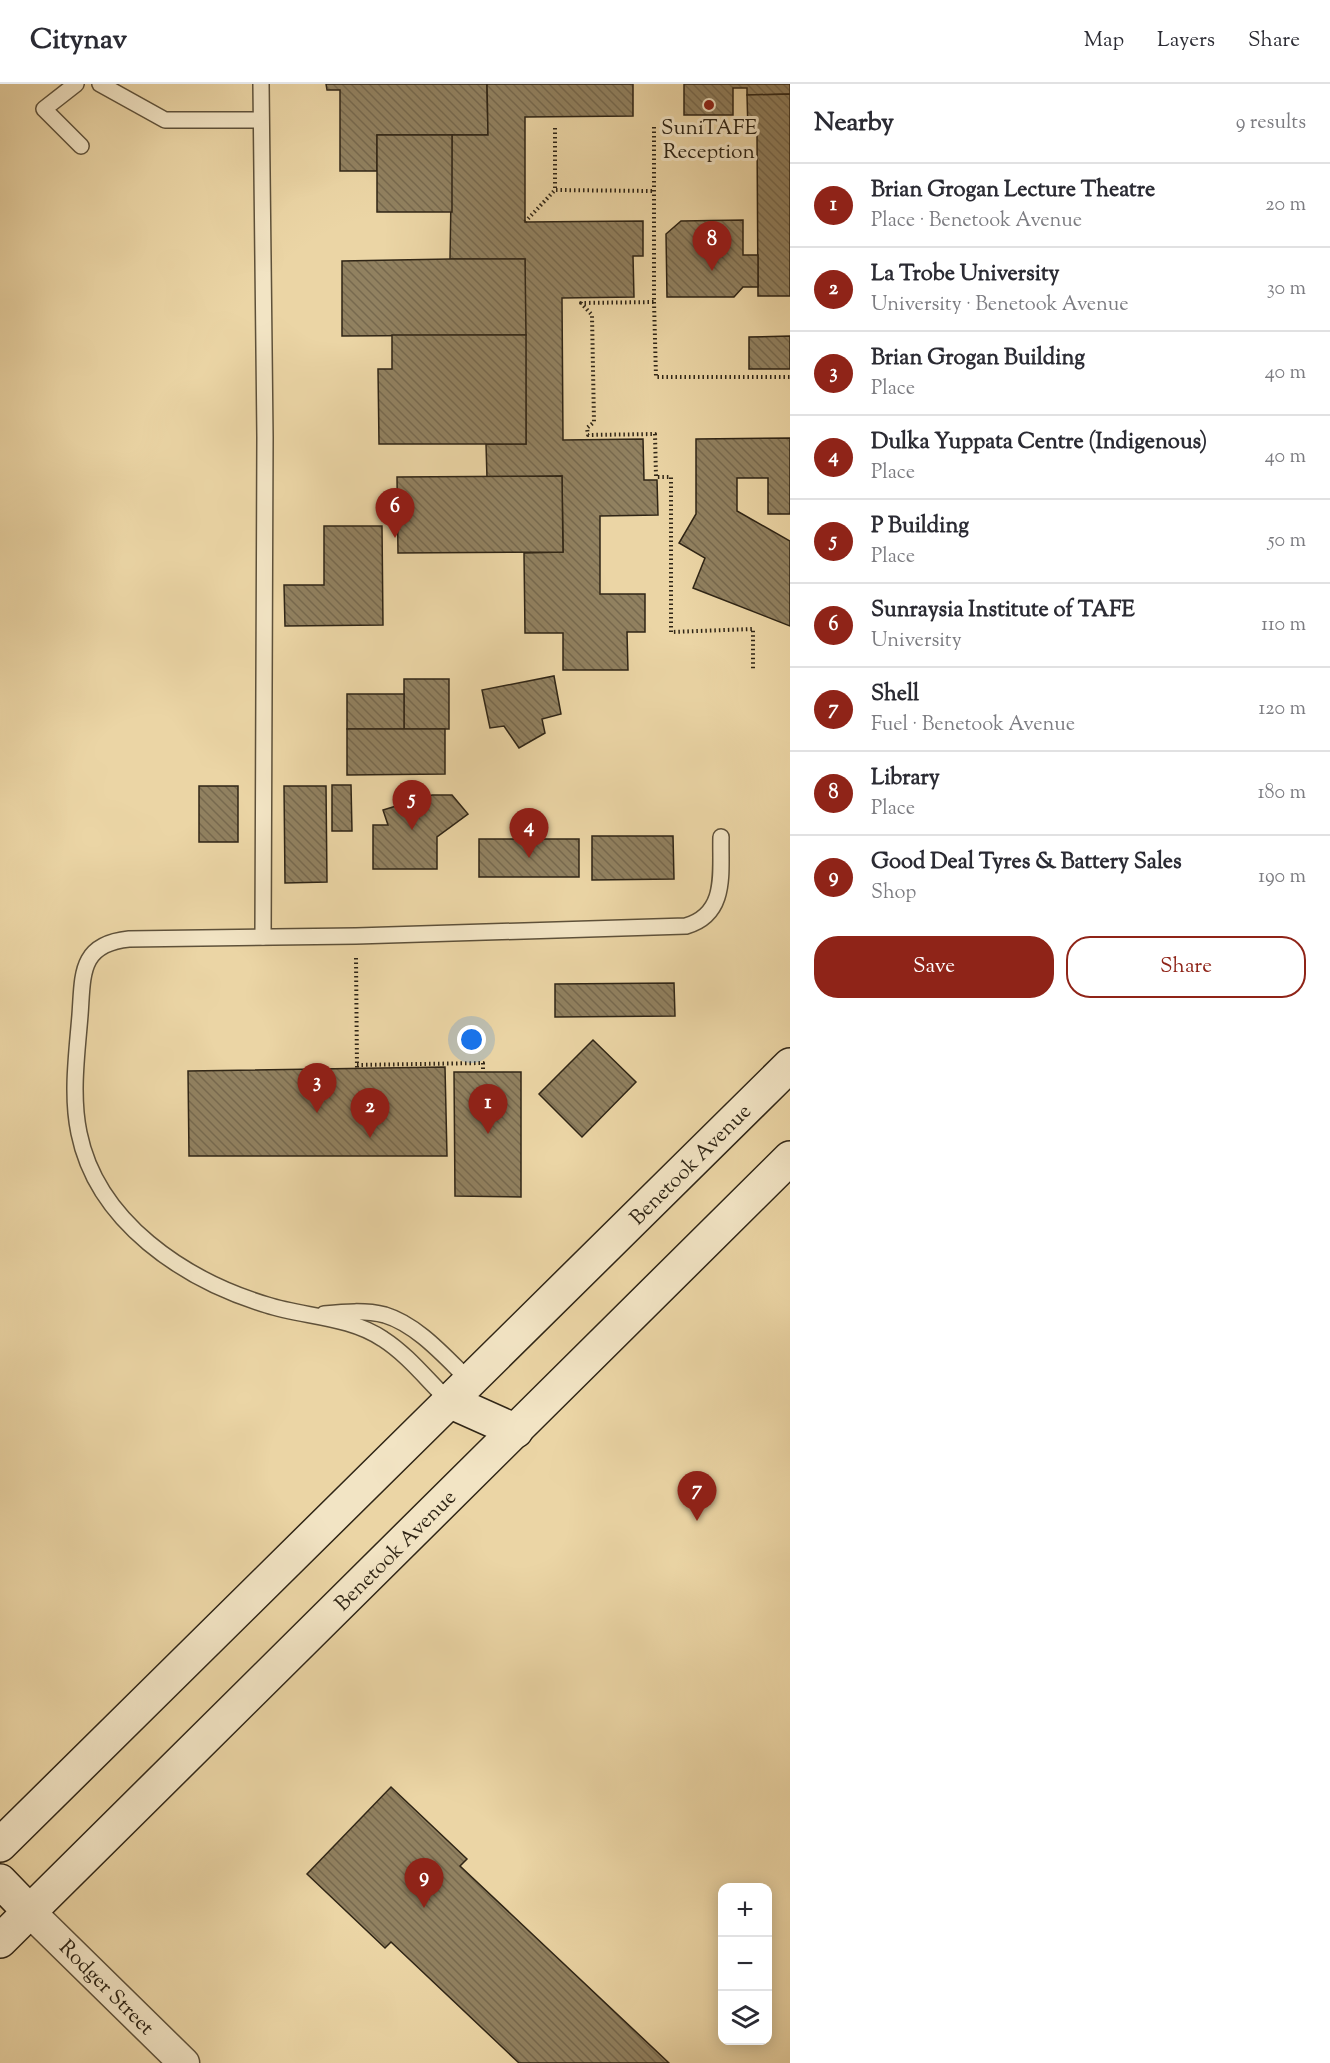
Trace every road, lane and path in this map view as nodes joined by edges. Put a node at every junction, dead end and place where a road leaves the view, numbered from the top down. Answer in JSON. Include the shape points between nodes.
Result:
{"nodes":[{"id":1,"x":76,"y":84,"type":"edge"},
{"id":2,"x":100,"y":84,"type":"edge"},
{"id":3,"x":261,"y":84,"type":"edge"},
{"id":4,"x":259,"y":120,"type":"junction"},
{"id":5,"x":654,"y":127,"type":"dead end"},
{"id":6,"x":555,"y":128,"type":"dead end"},
{"id":7,"x":81,"y":146,"type":"dead end"},
{"id":8,"x":555,"y":190,"type":"junction"},
{"id":9,"x":653,"y":191,"type":"junction"},
{"id":10,"x":525,"y":222,"type":"dead end"},
{"id":11,"x":654,"y":302,"type":"junction"},
{"id":12,"x":790,"y":377,"type":"edge"},
{"id":13,"x":712,"y":630,"type":"junction"},
{"id":14,"x":713,"y":638,"type":"dead end"},
{"id":15,"x":753,"y":669,"type":"dead end"},
{"id":16,"x":721,"y":837,"type":"dead end"},
{"id":17,"x":356,"y":936,"type":"junction"},
{"id":18,"x":263,"y":937,"type":"junction"},
{"id":19,"x":790,"y":1065,"type":"edge"},
{"id":20,"x":483,"y":1072,"type":"dead end"},
{"id":21,"x":790,"y":1158,"type":"edge"},
{"id":22,"x":312,"y":1314,"type":"junction"},
{"id":23,"x":460,"y":1391,"type":"junction"},
{"id":24,"x":516,"y":1431,"type":"junction"},
{"id":25,"x":0,"y":1845,"type":"edge"},
{"id":26,"x":0,"y":1881,"type":"edge"},
{"id":27,"x":30,"y":1912,"type":"junction"},
{"id":28,"x":0,"y":1941,"type":"edge"},
{"id":29,"x":184,"y":2063,"type":"edge"}],
"edges":[{"from":1,"to":7,"type":"lane","via":[[44,109]]},
{"from":2,"to":4,"type":"lane","via":[[165,120]]},
{"from":3,"to":4,"type":"lane"},
{"from":4,"to":18,"type":"lane","via":[[265,437]]},
{"from":5,"to":9,"type":"path"},
{"from":6,"to":8,"type":"path"},
{"from":8,"to":9,"type":"path"},
{"from":8,"to":10,"type":"path"},
{"from":9,"to":11,"type":"path"},
{"from":11,"to":12,"type":"path","via":[[656,377]]},
{"from":11,"to":13,"type":"path","via":[[581,303],[592,315],[594,422],[587,428],[588,435],[655,434],[656,477],[671,477],[671,632]]},
{"from":13,"to":14,"type":"path"},
{"from":13,"to":15,"type":"path","via":[[753,629]]},
{"from":16,"to":17,"type":"lane","via":[[717,901],[709,915],[686,926]]},
{"from":17,"to":18,"type":"lane"},
{"from":17,"to":20,"type":"path","via":[[357,1067],[483,1063]]},
{"from":18,"to":22,"type":"lane","via":[[129,939],[108,943],[94,952],[87,960],[83,978],[76,1112],[87,1159],[99,1186],[118,1214],[143,1239],[215,1285],[284,1311]]},
{"from":19,"to":23,"type":"main road","name":"Benetook Avenue"},
{"from":21,"to":24,"type":"main road","name":"Benetook Avenue"},
{"from":22,"to":23,"type":"lane","via":[[362,1328],[384,1339]]},
{"from":22,"to":23,"type":"lane","via":[[359,1311],[386,1315],[417,1333]]},
{"from":23,"to":24,"type":"main road"},
{"from":23,"to":25,"type":"main road","name":"Benetook Avenue"},
{"from":24,"to":27,"type":"main road","name":"Benetook Avenue"},
{"from":26,"to":27,"type":"main road"},
{"from":27,"to":28,"type":"main road","name":"Benetook Avenue"},
{"from":27,"to":29,"type":"street","name":"Rodger Street"}]}
